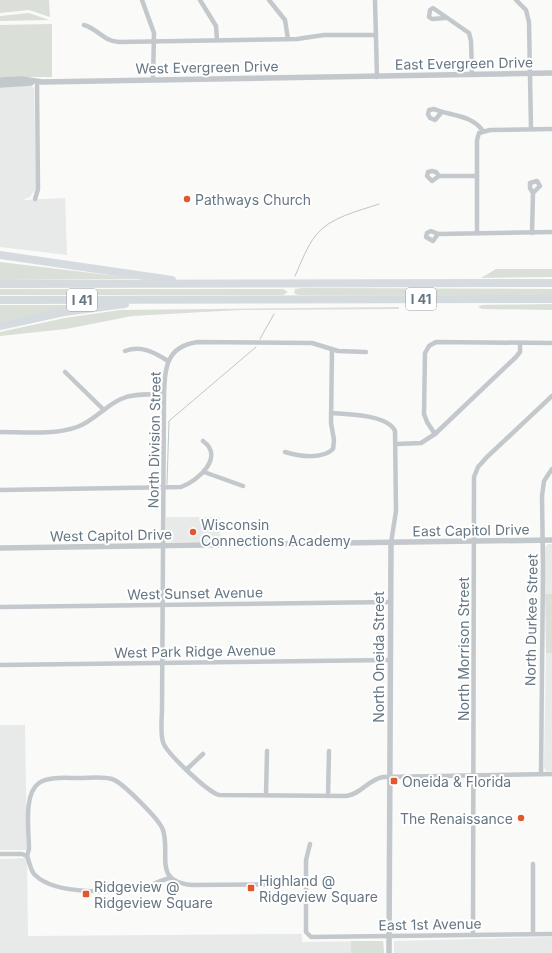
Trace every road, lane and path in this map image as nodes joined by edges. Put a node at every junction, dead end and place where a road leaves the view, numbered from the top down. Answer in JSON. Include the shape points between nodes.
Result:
{"nodes":[{"id":1,"x":142,"y":0,"type":"edge"},
{"id":2,"x":200,"y":0,"type":"edge"},
{"id":3,"x":269,"y":0,"type":"edge"},
{"id":4,"x":375,"y":0,"type":"edge"},
{"id":5,"x":516,"y":0,"type":"edge"},
{"id":6,"x":445,"y":18,"type":"dead end"},
{"id":7,"x":84,"y":25,"type":"dead end"},
{"id":8,"x":376,"y":35,"type":"junction"},
{"id":9,"x":288,"y":39,"type":"junction"},
{"id":10,"x":217,"y":40,"type":"junction"},
{"id":11,"x":155,"y":41,"type":"junction"},
{"id":12,"x":552,"y":73,"type":"edge"},
{"id":13,"x":530,"y":74,"type":"junction"},
{"id":14,"x":472,"y":75,"type":"junction"},
{"id":15,"x":377,"y":77,"type":"junction"},
{"id":16,"x":153,"y":80,"type":"junction"},
{"id":17,"x":1,"y":81,"type":"edge"},
{"id":18,"x":37,"y":82,"type":"junction"},
{"id":19,"x":441,"y":113,"type":"dead end"},
{"id":20,"x":531,"y":129,"type":"junction"},
{"id":21,"x":552,"y":129,"type":"edge"},
{"id":22,"x":483,"y":131,"type":"junction"},
{"id":23,"x":439,"y":176,"type":"dead end"},
{"id":24,"x":477,"y":176,"type":"junction"},
{"id":25,"x":533,"y":193,"type":"dead end"},
{"id":26,"x":35,"y":199,"type":"dead end"},
{"id":27,"x":477,"y":232,"type":"junction"},
{"id":28,"x":532,"y":232,"type":"junction"},
{"id":29,"x":552,"y":232,"type":"edge"},
{"id":30,"x":438,"y":234,"type":"dead end"},
{"id":31,"x":0,"y":255,"type":"edge"},
{"id":32,"x":552,"y":283,"type":"edge"},
{"id":33,"x":0,"y":284,"type":"edge"},
{"id":34,"x":219,"y":284,"type":"junction"},
{"id":35,"x":163,"y":299,"type":"junction"},
{"id":36,"x":552,"y":299,"type":"edge"},
{"id":37,"x":0,"y":300,"type":"edge"},
{"id":38,"x":0,"y":326,"type":"edge"},
{"id":39,"x":520,"y":343,"type":"junction"},
{"id":40,"x":552,"y":343,"type":"edge"},
{"id":41,"x":332,"y":349,"type":"junction"},
{"id":42,"x":125,"y":351,"type":"dead end"},
{"id":43,"x":366,"y":352,"type":"dead end"},
{"id":44,"x":168,"y":361,"type":"junction"},
{"id":45,"x":65,"y":372,"type":"dead end"},
{"id":46,"x":164,"y":394,"type":"junction"},
{"id":47,"x":552,"y":396,"type":"edge"},
{"id":48,"x":102,"y":412,"type":"junction"},
{"id":49,"x":331,"y":413,"type":"junction"},
{"id":50,"x":0,"y":432,"type":"edge"},
{"id":51,"x":435,"y":434,"type":"junction"},
{"id":52,"x":203,"y":441,"type":"dead end"},
{"id":53,"x":397,"y":444,"type":"junction"},
{"id":54,"x":285,"y":452,"type":"dead end"},
{"id":55,"x":552,"y":469,"type":"edge"},
{"id":56,"x":204,"y":472,"type":"junction"},
{"id":57,"x":243,"y":486,"type":"dead end"},
{"id":58,"x":164,"y":488,"type":"junction"},
{"id":59,"x":0,"y":490,"type":"edge"},
{"id":60,"x":543,"y":540,"type":"junction"},
{"id":61,"x":552,"y":540,"type":"edge"},
{"id":62,"x":474,"y":541,"type":"junction"},
{"id":63,"x":391,"y":543,"type":"junction"},
{"id":64,"x":164,"y":546,"type":"junction"},
{"id":65,"x":0,"y":548,"type":"edge"},
{"id":66,"x":391,"y":602,"type":"junction"},
{"id":67,"x":163,"y":604,"type":"junction"},
{"id":68,"x":0,"y":607,"type":"edge"},
{"id":69,"x":390,"y":660,"type":"junction"},
{"id":70,"x":162,"y":663,"type":"junction"},
{"id":71,"x":0,"y":665,"type":"edge"},
{"id":72,"x":267,"y":751,"type":"dead end"},
{"id":73,"x":329,"y":751,"type":"dead end"},
{"id":74,"x":203,"y":754,"type":"dead end"},
{"id":75,"x":187,"y":769,"type":"junction"},
{"id":76,"x":541,"y":774,"type":"junction"},
{"id":77,"x":552,"y":774,"type":"edge"},
{"id":78,"x":473,"y":775,"type":"junction"},
{"id":79,"x":389,"y":776,"type":"junction"},
{"id":80,"x":266,"y":795,"type":"junction"},
{"id":81,"x":328,"y":796,"type":"junction"},
{"id":82,"x":310,"y":844,"type":"dead end"},
{"id":83,"x":0,"y":854,"type":"edge"},
{"id":84,"x":27,"y":856,"type":"junction"},
{"id":85,"x":533,"y":864,"type":"dead end"},
{"id":86,"x":171,"y":878,"type":"junction"},
{"id":87,"x":306,"y":884,"type":"junction"},
{"id":88,"x":473,"y":934,"type":"junction"},
{"id":89,"x":533,"y":934,"type":"junction"},
{"id":90,"x":552,"y":934,"type":"edge"},
{"id":91,"x":389,"y":936,"type":"junction"},
{"id":92,"x":389,"y":953,"type":"edge"}],
"edges":[{"from":1,"to":11,"type":"street","via":[[153,27]]},
{"from":2,"to":10,"type":"street","via":[[216,26]]},
{"from":3,"to":9,"type":"street","via":[[285,20]]},
{"from":4,"to":8,"type":"street"},
{"from":5,"to":13,"type":"street","via":[[526,10],[528,18]]},
{"from":6,"to":14,"type":"street","via":[[469,33]]},
{"from":7,"to":11,"type":"street","via":[[93,27],[110,41]]},
{"from":8,"to":9,"type":"street","via":[[324,35]]},
{"from":8,"to":15,"type":"street"},
{"from":9,"to":10,"type":"street"},
{"from":10,"to":11,"type":"street"},
{"from":11,"to":16,"type":"street"},
{"from":12,"to":13,"type":"street","name":"East Evergreen Drive"},
{"from":13,"to":14,"type":"street","name":"East Evergreen Drive"},
{"from":13,"to":20,"type":"street"},
{"from":14,"to":15,"type":"street","name":"East Evergreen Drive"},
{"from":15,"to":16,"type":"street","name":"West Evergreen Drive"},
{"from":16,"to":18,"type":"street","name":"West Evergreen Drive"},
{"from":17,"to":18,"type":"street","name":"West Evergreen Drive","via":[[22,79]]},
{"from":18,"to":26,"type":"street","via":[[38,189]]},
{"from":19,"to":22,"type":"street","via":[[462,116],[476,123]]},
{"from":20,"to":21,"type":"street"},
{"from":20,"to":22,"type":"street"},
{"from":22,"to":24,"type":"street","via":[[478,136]]},
{"from":23,"to":24,"type":"street"},
{"from":24,"to":27,"type":"street"},
{"from":25,"to":28,"type":"street"},
{"from":27,"to":28,"type":"street"},
{"from":27,"to":30,"type":"street"},
{"from":28,"to":29,"type":"street"},
{"from":31,"to":34,"type":"highway","via":[[141,276]]},
{"from":32,"to":34,"type":"highway","number":"I 41"},
{"from":33,"to":34,"type":"highway","number":"I 41"},
{"from":35,"to":36,"type":"highway","number":"I 41"},
{"from":35,"to":37,"type":"highway","number":"I 41"},
{"from":35,"to":38,"type":"highway","via":[[153,303],[79,310]]},
{"from":39,"to":40,"type":"street"},
{"from":39,"to":51,"type":"street","via":[[520,352],[516,357]]},
{"from":39,"to":51,"type":"street","via":[[436,342],[429,346],[425,353],[424,414]]},
{"from":41,"to":43,"type":"street","via":[[343,352]]},
{"from":41,"to":44,"type":"street","via":[[312,343],[190,343],[178,350]]},
{"from":41,"to":49,"type":"street"},
{"from":42,"to":44,"type":"street","via":[[135,348],[147,350]]},
{"from":44,"to":46,"type":"street","name":"North Division Street"},
{"from":45,"to":48,"type":"street"},
{"from":46,"to":48,"type":"street","via":[[129,396],[120,399]]},
{"from":46,"to":58,"type":"street","name":"North Division Street"},
{"from":47,"to":62,"type":"street","name":"North Morrison Street","via":[[478,467],[474,484]]},
{"from":48,"to":50,"type":"street","via":[[85,424],[68,430]]},
{"from":49,"to":53,"type":"street","name":"North Oneida Street","via":[[387,421],[395,431]]},
{"from":49,"to":54,"type":"street","via":[[333,449],[325,455],[298,455]]},
{"from":51,"to":53,"type":"street","via":[[421,443]]},
{"from":52,"to":56,"type":"street","via":[[210,452]]},
{"from":53,"to":63,"type":"street","name":"North Oneida Street","via":[[396,511]]},
{"from":55,"to":60,"type":"street","name":"North Durkee Street","via":[[543,488]]},
{"from":56,"to":57,"type":"street"},
{"from":56,"to":58,"type":"street","via":[[188,484]]},
{"from":58,"to":59,"type":"street"},
{"from":58,"to":64,"type":"street","name":"North Division Street"},
{"from":60,"to":61,"type":"street","name":"East Capitol Drive"},
{"from":60,"to":62,"type":"street","name":"East Capitol Drive"},
{"from":60,"to":76,"type":"street","name":"North Durkee Street"},
{"from":62,"to":63,"type":"street","name":"East Capitol Drive"},
{"from":62,"to":78,"type":"street","name":"North Morrison Street"},
{"from":63,"to":64,"type":"street","name":"West Capitol Drive"},
{"from":63,"to":66,"type":"street","name":"North Oneida Street"},
{"from":64,"to":65,"type":"street","name":"West Capitol Drive"},
{"from":64,"to":67,"type":"street","name":"North Division Street"},
{"from":66,"to":67,"type":"street","name":"West Sunset Avenue"},
{"from":66,"to":69,"type":"street","name":"North Oneida Street"},
{"from":67,"to":68,"type":"street","name":"West Sunset Avenue"},
{"from":67,"to":70,"type":"street","name":"North Division Street"},
{"from":69,"to":70,"type":"street","name":"West Park Ridge Avenue"},
{"from":69,"to":79,"type":"street","name":"North Oneida Street"},
{"from":70,"to":71,"type":"street","name":"West Park Ridge Avenue"},
{"from":70,"to":75,"type":"street","name":"North Division Street","via":[[163,741],[169,752]]},
{"from":72,"to":80,"type":"street"},
{"from":73,"to":81,"type":"street"},
{"from":74,"to":75,"type":"street"},
{"from":75,"to":80,"type":"street","name":"North Division Street","via":[[215,794]]},
{"from":76,"to":77,"type":"street","name":"North Division Street"},
{"from":76,"to":78,"type":"street","name":"North Division Street"},
{"from":78,"to":79,"type":"street","name":"North Division Street"},
{"from":78,"to":88,"type":"street","name":"North Morrison Street"},
{"from":79,"to":81,"type":"street","name":"North Division Street","via":[[375,778],[351,796]]},
{"from":79,"to":91,"type":"street","name":"North Oneida Street"},
{"from":80,"to":81,"type":"street","name":"North Division Street"},
{"from":82,"to":87,"type":"street","via":[[306,860]]},
{"from":83,"to":84,"type":"street"},
{"from":84,"to":86,"type":"street","via":[[32,872],[41,880],[83,891],[126,890],[155,885]]},
{"from":84,"to":86,"type":"street","via":[[29,801],[35,786],[41,781],[52,779],[110,778],[124,787],[161,824],[164,836],[164,866]]},
{"from":85,"to":89,"type":"street"},
{"from":86,"to":87,"type":"street","via":[[182,884],[192,885]]},
{"from":87,"to":91,"type":"street","name":"East 1st Avenue","via":[[308,935]]},
{"from":88,"to":89,"type":"street","name":"East 1st Avenue"},
{"from":88,"to":91,"type":"street","name":"East 1st Avenue"},
{"from":89,"to":90,"type":"street","name":"East 1st Avenue"},
{"from":91,"to":92,"type":"street","name":"North Oneida Street"}]}
